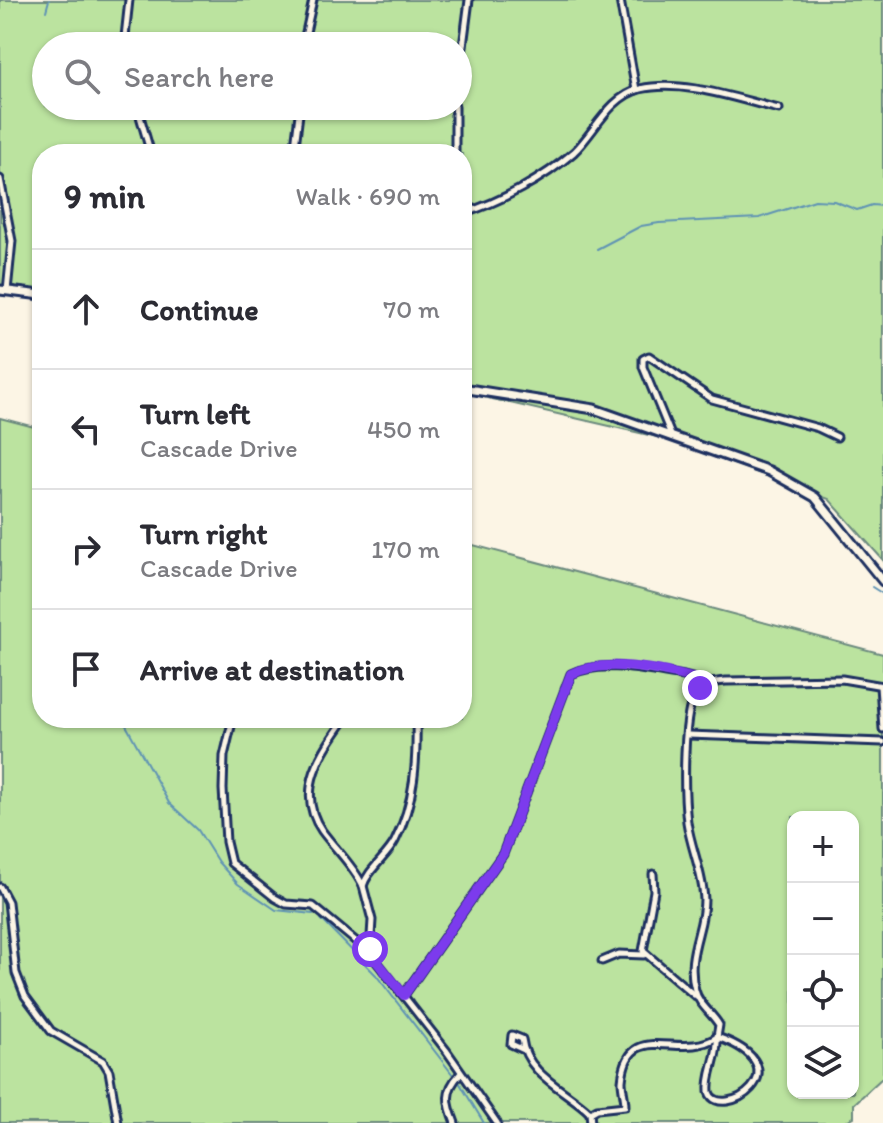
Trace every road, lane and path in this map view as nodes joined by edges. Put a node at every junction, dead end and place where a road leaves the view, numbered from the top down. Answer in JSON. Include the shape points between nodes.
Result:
{"nodes":[{"id":1,"x":129,"y":0,"type":"edge"},
{"id":2,"x":313,"y":0,"type":"edge"},
{"id":3,"x":469,"y":0,"type":"edge"},
{"id":4,"x":620,"y":0,"type":"edge"},
{"id":5,"x":126,"y":32,"type":"edge"},
{"id":6,"x":306,"y":32,"type":"edge"},
{"id":7,"x":465,"y":32,"type":"edge"},
{"id":8,"x":636,"y":90,"type":"junction"},
{"id":9,"x":779,"y":109,"type":"dead end"},
{"id":10,"x":141,"y":120,"type":"edge"},
{"id":11,"x":298,"y":120,"type":"edge"},
{"id":12,"x":455,"y":120,"type":"edge"},
{"id":13,"x":148,"y":144,"type":"edge"},
{"id":14,"x":295,"y":144,"type":"edge"},
{"id":15,"x":455,"y":144,"type":"edge"},
{"id":16,"x":0,"y":179,"type":"edge"},
{"id":17,"x":472,"y":211,"type":"edge"},
{"id":18,"x":3,"y":290,"type":"edge"},
{"id":19,"x":32,"y":294,"type":"edge"},
{"id":20,"x":472,"y":389,"type":"edge"},
{"id":21,"x":671,"y":435,"type":"junction"},
{"id":22,"x":837,"y":437,"type":"dead end"},
{"id":23,"x":883,"y":581,"type":"edge"},
{"id":24,"x":882,"y":686,"type":"edge"},
{"id":25,"x":700,"y":688,"type":"junction"},
{"id":26,"x":231,"y":728,"type":"edge"},
{"id":27,"x":340,"y":728,"type":"edge"},
{"id":28,"x":416,"y":728,"type":"edge"},
{"id":29,"x":883,"y":729,"type":"edge"},
{"id":30,"x":688,"y":735,"type":"junction"},
{"id":31,"x":883,"y":742,"type":"edge"},
{"id":32,"x":653,"y":874,"type":"dead end"},
{"id":33,"x":363,"y":886,"type":"junction"},
{"id":34,"x":0,"y":887,"type":"edge"},
{"id":35,"x":370,"y":953,"type":"junction"},
{"id":36,"x":645,"y":956,"type":"junction"},
{"id":37,"x":602,"y":961,"type":"dead end"},
{"id":38,"x":404,"y":995,"type":"junction"},
{"id":39,"x":698,"y":998,"type":"junction"},
{"id":40,"x":717,"y":1037,"type":"junction"},
{"id":41,"x":524,"y":1050,"type":"dead end"},
{"id":42,"x":460,"y":1074,"type":"junction"},
{"id":43,"x":751,"y":1103,"type":"dead end"},
{"id":44,"x":590,"y":1113,"type":"junction"},
{"id":45,"x":724,"y":1113,"type":"dead end"},
{"id":46,"x":118,"y":1123,"type":"edge"},
{"id":47,"x":455,"y":1123,"type":"edge"},
{"id":48,"x":497,"y":1123,"type":"edge"},
{"id":49,"x":591,"y":1123,"type":"edge"}],
"edges":[{"from":1,"to":5,"type":"street"},
{"from":2,"to":6,"type":"street"},
{"from":3,"to":7,"type":"street"},
{"from":4,"to":8,"type":"street"},
{"from":8,"to":9,"type":"street","via":[[717,92]]},
{"from":8,"to":17,"type":"street","via":[[538,180]]},
{"from":10,"to":13,"type":"street"},
{"from":11,"to":14,"type":"street"},
{"from":12,"to":15,"type":"street"},
{"from":16,"to":18,"type":"street","via":[[12,241]]},
{"from":18,"to":19,"type":"main road"},
{"from":20,"to":21,"type":"main road","via":[[564,402]]},
{"from":21,"to":22,"type":"street","via":[[643,361],[649,356],[725,405]]},
{"from":21,"to":23,"type":"main road","via":[[769,471],[815,497]]},
{"from":24,"to":25,"type":"street","via":[[819,679],[726,681]]},
{"from":24,"to":29,"type":"street"},
{"from":25,"to":30,"type":"street","via":[[690,702]]},
{"from":25,"to":38,"type":"street","via":[[692,678],[618,668],[584,668],[571,674],[503,854]]},
{"from":26,"to":35,"type":"street","via":[[223,789],[231,863],[286,904],[313,906]]},
{"from":27,"to":33,"type":"street","via":[[317,764],[310,805],[322,831]]},
{"from":28,"to":33,"type":"street","via":[[408,812],[384,860]]},
{"from":30,"to":31,"type":"street"},
{"from":30,"to":39,"type":"street","via":[[686,811],[704,902],[693,956]]},
{"from":32,"to":36,"type":"street","via":[[642,939]]},
{"from":33,"to":35,"type":"street","via":[[372,920]]},
{"from":34,"to":46,"type":"street","via":[[8,902],[16,973],[25,996],[51,1031],[103,1061]]},
{"from":35,"to":38,"type":"street"},
{"from":36,"to":37,"type":"street","via":[[619,954]]},
{"from":36,"to":39,"type":"street"},
{"from":38,"to":42,"type":"street"},
{"from":39,"to":40,"type":"street","via":[[719,1025]]},
{"from":40,"to":43,"type":"street","via":[[750,1057],[757,1080]]},
{"from":40,"to":44,"type":"street","via":[[706,1044],[637,1046],[628,1054],[622,1084],[625,1106]]},
{"from":40,"to":45,"type":"street","via":[[709,1092]]},
{"from":41,"to":44,"type":"street","via":[[552,1084]]},
{"from":42,"to":47,"type":"street","via":[[447,1097]]},
{"from":42,"to":48,"type":"street"},
{"from":44,"to":49,"type":"street"}]}
